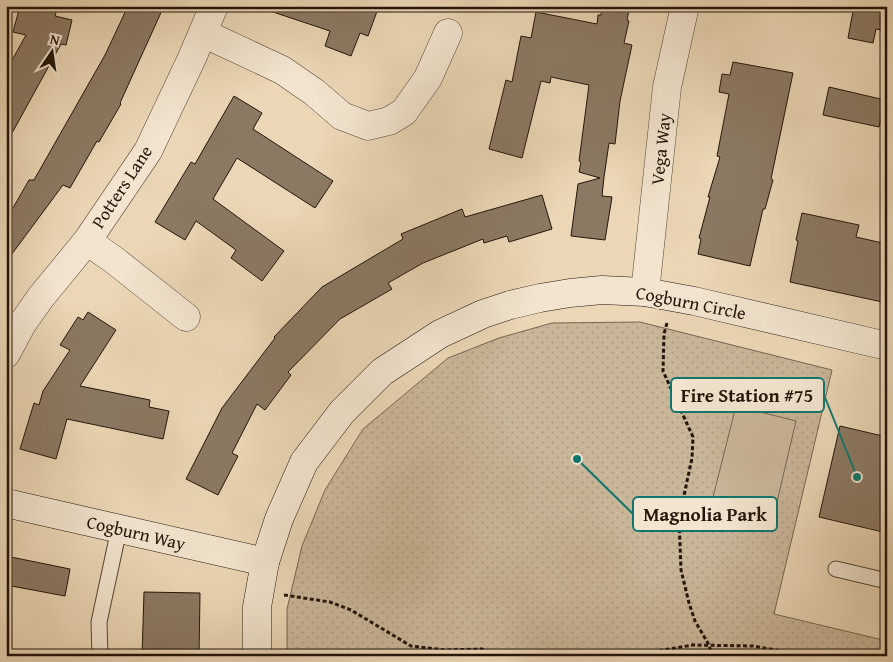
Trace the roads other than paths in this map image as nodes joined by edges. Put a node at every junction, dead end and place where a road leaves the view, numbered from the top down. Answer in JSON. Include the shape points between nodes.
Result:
{"nodes":[{"id":1,"x":214,"y":6,"type":"edge"},
{"id":2,"x":685,"y":6,"type":"edge"},
{"id":3,"x":448,"y":32,"type":"dead end"},
{"id":4,"x":203,"y":33,"type":"junction"},
{"id":5,"x":87,"y":241,"type":"junction"},
{"id":6,"x":645,"y":292,"type":"junction"},
{"id":7,"x":186,"y":317,"type":"dead end"},
{"id":8,"x":887,"y":346,"type":"edge"},
{"id":9,"x":6,"y":354,"type":"edge"},
{"id":10,"x":6,"y":503,"type":"edge"},
{"id":11,"x":119,"y":529,"type":"junction"},
{"id":12,"x":265,"y":562,"type":"junction"},
{"id":13,"x":836,"y":569,"type":"dead end"},
{"id":14,"x":887,"y":581,"type":"edge"},
{"id":15,"x":100,"y":656,"type":"edge"},
{"id":16,"x":257,"y":656,"type":"edge"}],
"edges":[{"from":1,"to":4,"type":"street","name":"Potters Lane"},
{"from":2,"to":6,"type":"street","name":"Vega Way","via":[[667,87]]},
{"from":3,"to":4,"type":"street","via":[[428,78],[404,112],[389,121],[368,126],[342,116],[282,70]]},
{"from":4,"to":5,"type":"street","name":"Potters Lane","via":[[148,151]]},
{"from":5,"to":7,"type":"street"},
{"from":5,"to":9,"type":"street","name":"Potters Lane","via":[[41,297]]},
{"from":6,"to":8,"type":"street","name":"Cogburn Circle"},
{"from":6,"to":12,"type":"street","name":"Cogburn Circle","via":[[602,290],[510,304],[440,334],[382,372],[342,412],[304,462],[279,519]]},
{"from":10,"to":11,"type":"street","name":"Cogburn Way"},
{"from":11,"to":12,"type":"street","name":"Cogburn Way"},
{"from":11,"to":15,"type":"lane","via":[[99,622]]},
{"from":12,"to":16,"type":"street","name":"Cogburn Circle","via":[[257,607]]},
{"from":13,"to":14,"type":"lane"}]}
